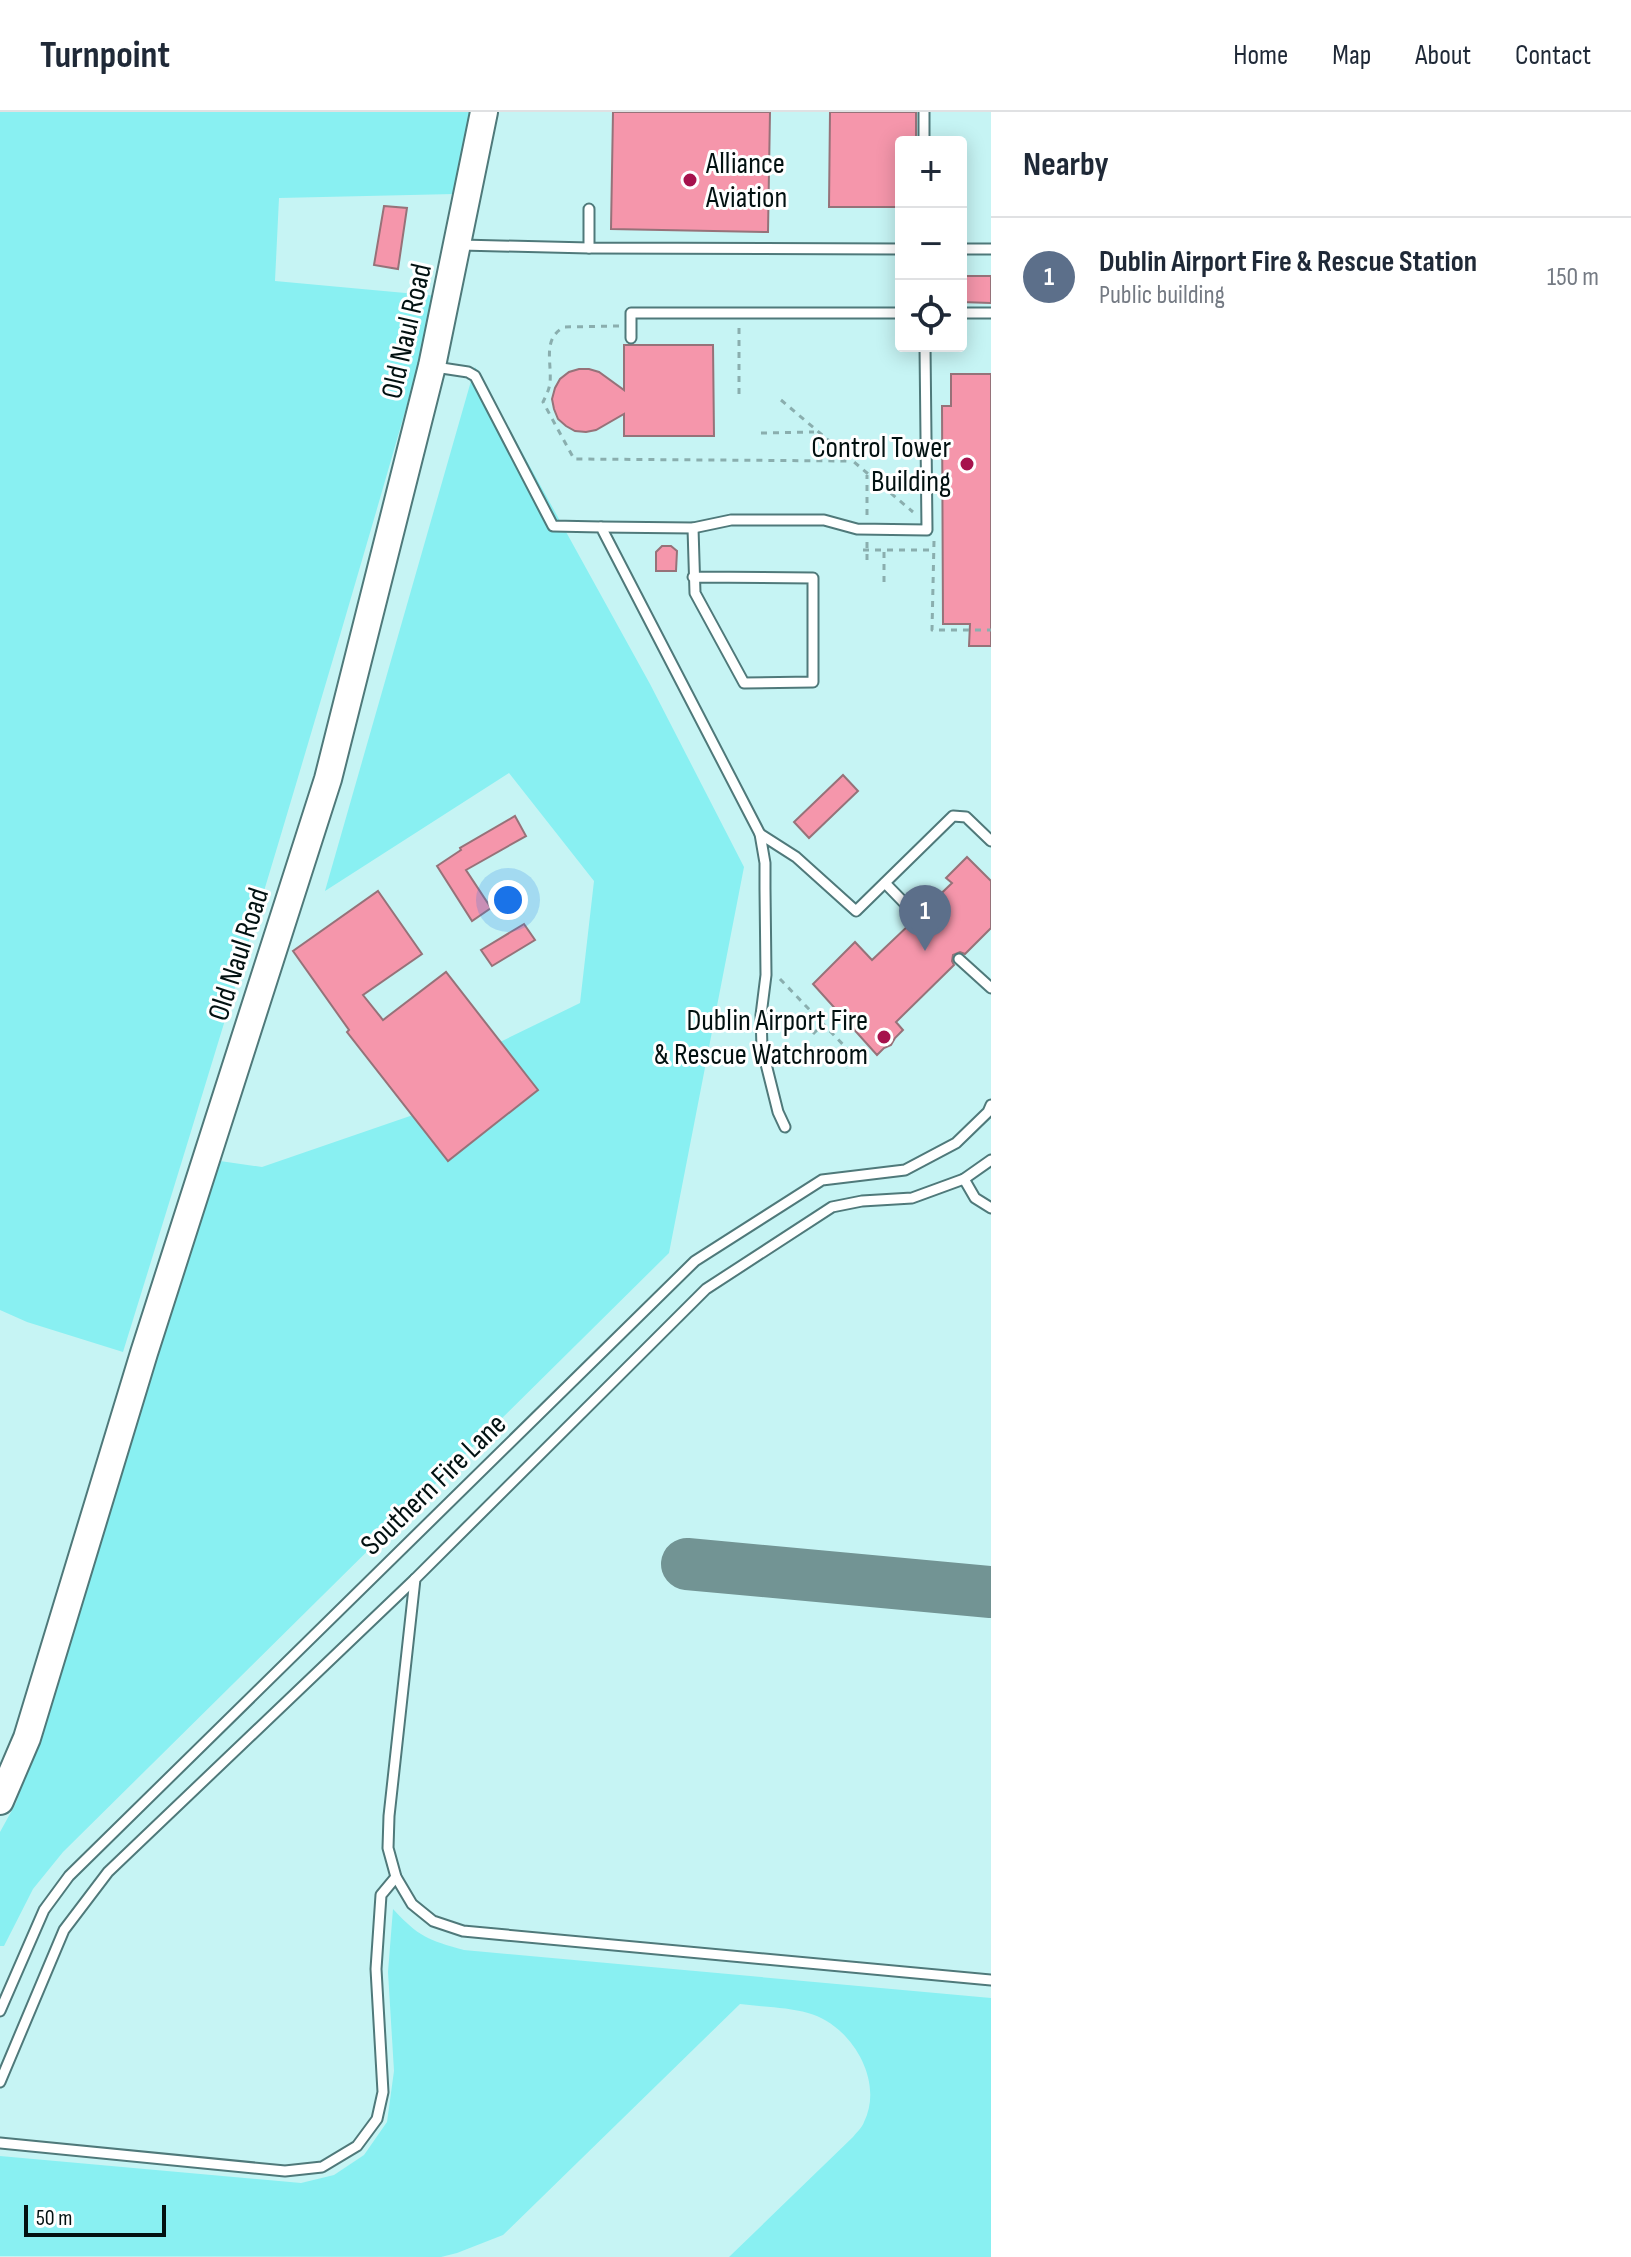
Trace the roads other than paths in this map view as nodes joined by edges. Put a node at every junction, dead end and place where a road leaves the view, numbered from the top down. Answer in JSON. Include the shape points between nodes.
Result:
{"nodes":[{"id":1,"x":484,"y":112,"type":"edge"},
{"id":2,"x":924,"y":112,"type":"edge"},
{"id":3,"x":924,"y":136,"type":"edge"},
{"id":4,"x":589,"y":209,"type":"dead end"},
{"id":5,"x":458,"y":245,"type":"junction"},
{"id":6,"x":589,"y":248,"type":"junction"},
{"id":7,"x":895,"y":249,"type":"edge"},
{"id":8,"x":967,"y":249,"type":"edge"},
{"id":9,"x":991,"y":249,"type":"edge"},
{"id":10,"x":895,"y":313,"type":"edge"},
{"id":11,"x":967,"y":313,"type":"edge"},
{"id":12,"x":991,"y":313,"type":"edge"},
{"id":13,"x":631,"y":338,"type":"dead end"},
{"id":14,"x":925,"y":352,"type":"edge"},
{"id":15,"x":432,"y":366,"type":"junction"},
{"id":16,"x":601,"y":527,"type":"junction"},
{"id":17,"x":693,"y":528,"type":"junction"},
{"id":18,"x":693,"y":577,"type":"junction"},
{"id":19,"x":760,"y":834,"type":"junction"},
{"id":20,"x":991,"y":841,"type":"edge"},
{"id":21,"x":885,"y":883,"type":"junction"},
{"id":22,"x":917,"y":916,"type":"dead end"},
{"id":23,"x":959,"y":959,"type":"dead end"},
{"id":24,"x":991,"y":988,"type":"edge"},
{"id":25,"x":991,"y":1105,"type":"edge"},
{"id":26,"x":785,"y":1127,"type":"dead end"},
{"id":27,"x":991,"y":1160,"type":"edge"},
{"id":28,"x":964,"y":1179,"type":"junction"},
{"id":29,"x":991,"y":1208,"type":"edge"},
{"id":30,"x":415,"y":1579,"type":"junction"},
{"id":31,"x":0,"y":1801,"type":"edge"},
{"id":32,"x":396,"y":1877,"type":"junction"},
{"id":33,"x":991,"y":1980,"type":"edge"},
{"id":34,"x":0,"y":2011,"type":"edge"},
{"id":35,"x":0,"y":2082,"type":"edge"},
{"id":36,"x":0,"y":2143,"type":"edge"}],
"edges":[{"from":1,"to":5,"type":"main road","name":"Old Naul Road"},
{"from":2,"to":3,"type":"lane"},
{"from":4,"to":6,"type":"lane"},
{"from":5,"to":6,"type":"lane"},
{"from":5,"to":15,"type":"main road","name":"Old Naul Road"},
{"from":6,"to":7,"type":"lane"},
{"from":8,"to":9,"type":"lane"},
{"from":10,"to":13,"type":"lane","via":[[631,313]]},
{"from":11,"to":12,"type":"lane"},
{"from":14,"to":17,"type":"lane","via":[[927,530],[857,529],[824,520],[731,520]]},
{"from":15,"to":16,"type":"lane","via":[[475,376],[553,526]]},
{"from":15,"to":31,"type":"main road","name":"Old Naul Road","via":[[328,779],[27,1738]]},
{"from":16,"to":17,"type":"lane"},
{"from":16,"to":19,"type":"lane"},
{"from":17,"to":18,"type":"lane"},
{"from":18,"to":18,"type":"lane","via":[[813,578],[813,682],[744,683],[695,593]]},
{"from":19,"to":21,"type":"lane","via":[[796,857],[856,911]]},
{"from":19,"to":26,"type":"lane","via":[[766,904],[762,1048]]},
{"from":20,"to":21,"type":"lane","via":[[966,817],[953,816]]},
{"from":21,"to":22,"type":"lane"},
{"from":23,"to":24,"type":"lane"},
{"from":25,"to":34,"type":"lane","name":"Southern Fire Lane","via":[[956,1143],[905,1170],[822,1180],[695,1261],[69,1876],[44,1910]]},
{"from":27,"to":28,"type":"lane"},
{"from":28,"to":29,"type":"lane","via":[[975,1198]]},
{"from":28,"to":30,"type":"lane","via":[[912,1198],[832,1207],[706,1289]]},
{"from":30,"to":32,"type":"lane","via":[[389,1816],[388,1848]]},
{"from":30,"to":35,"type":"lane","via":[[108,1872],[64,1930]]},
{"from":32,"to":33,"type":"lane","via":[[412,1904],[433,1921],[463,1931]]},
{"from":32,"to":36,"type":"lane","via":[[381,1895],[376,1969],[383,2092],[377,2119],[357,2146],[322,2167],[285,2171]]}]}
